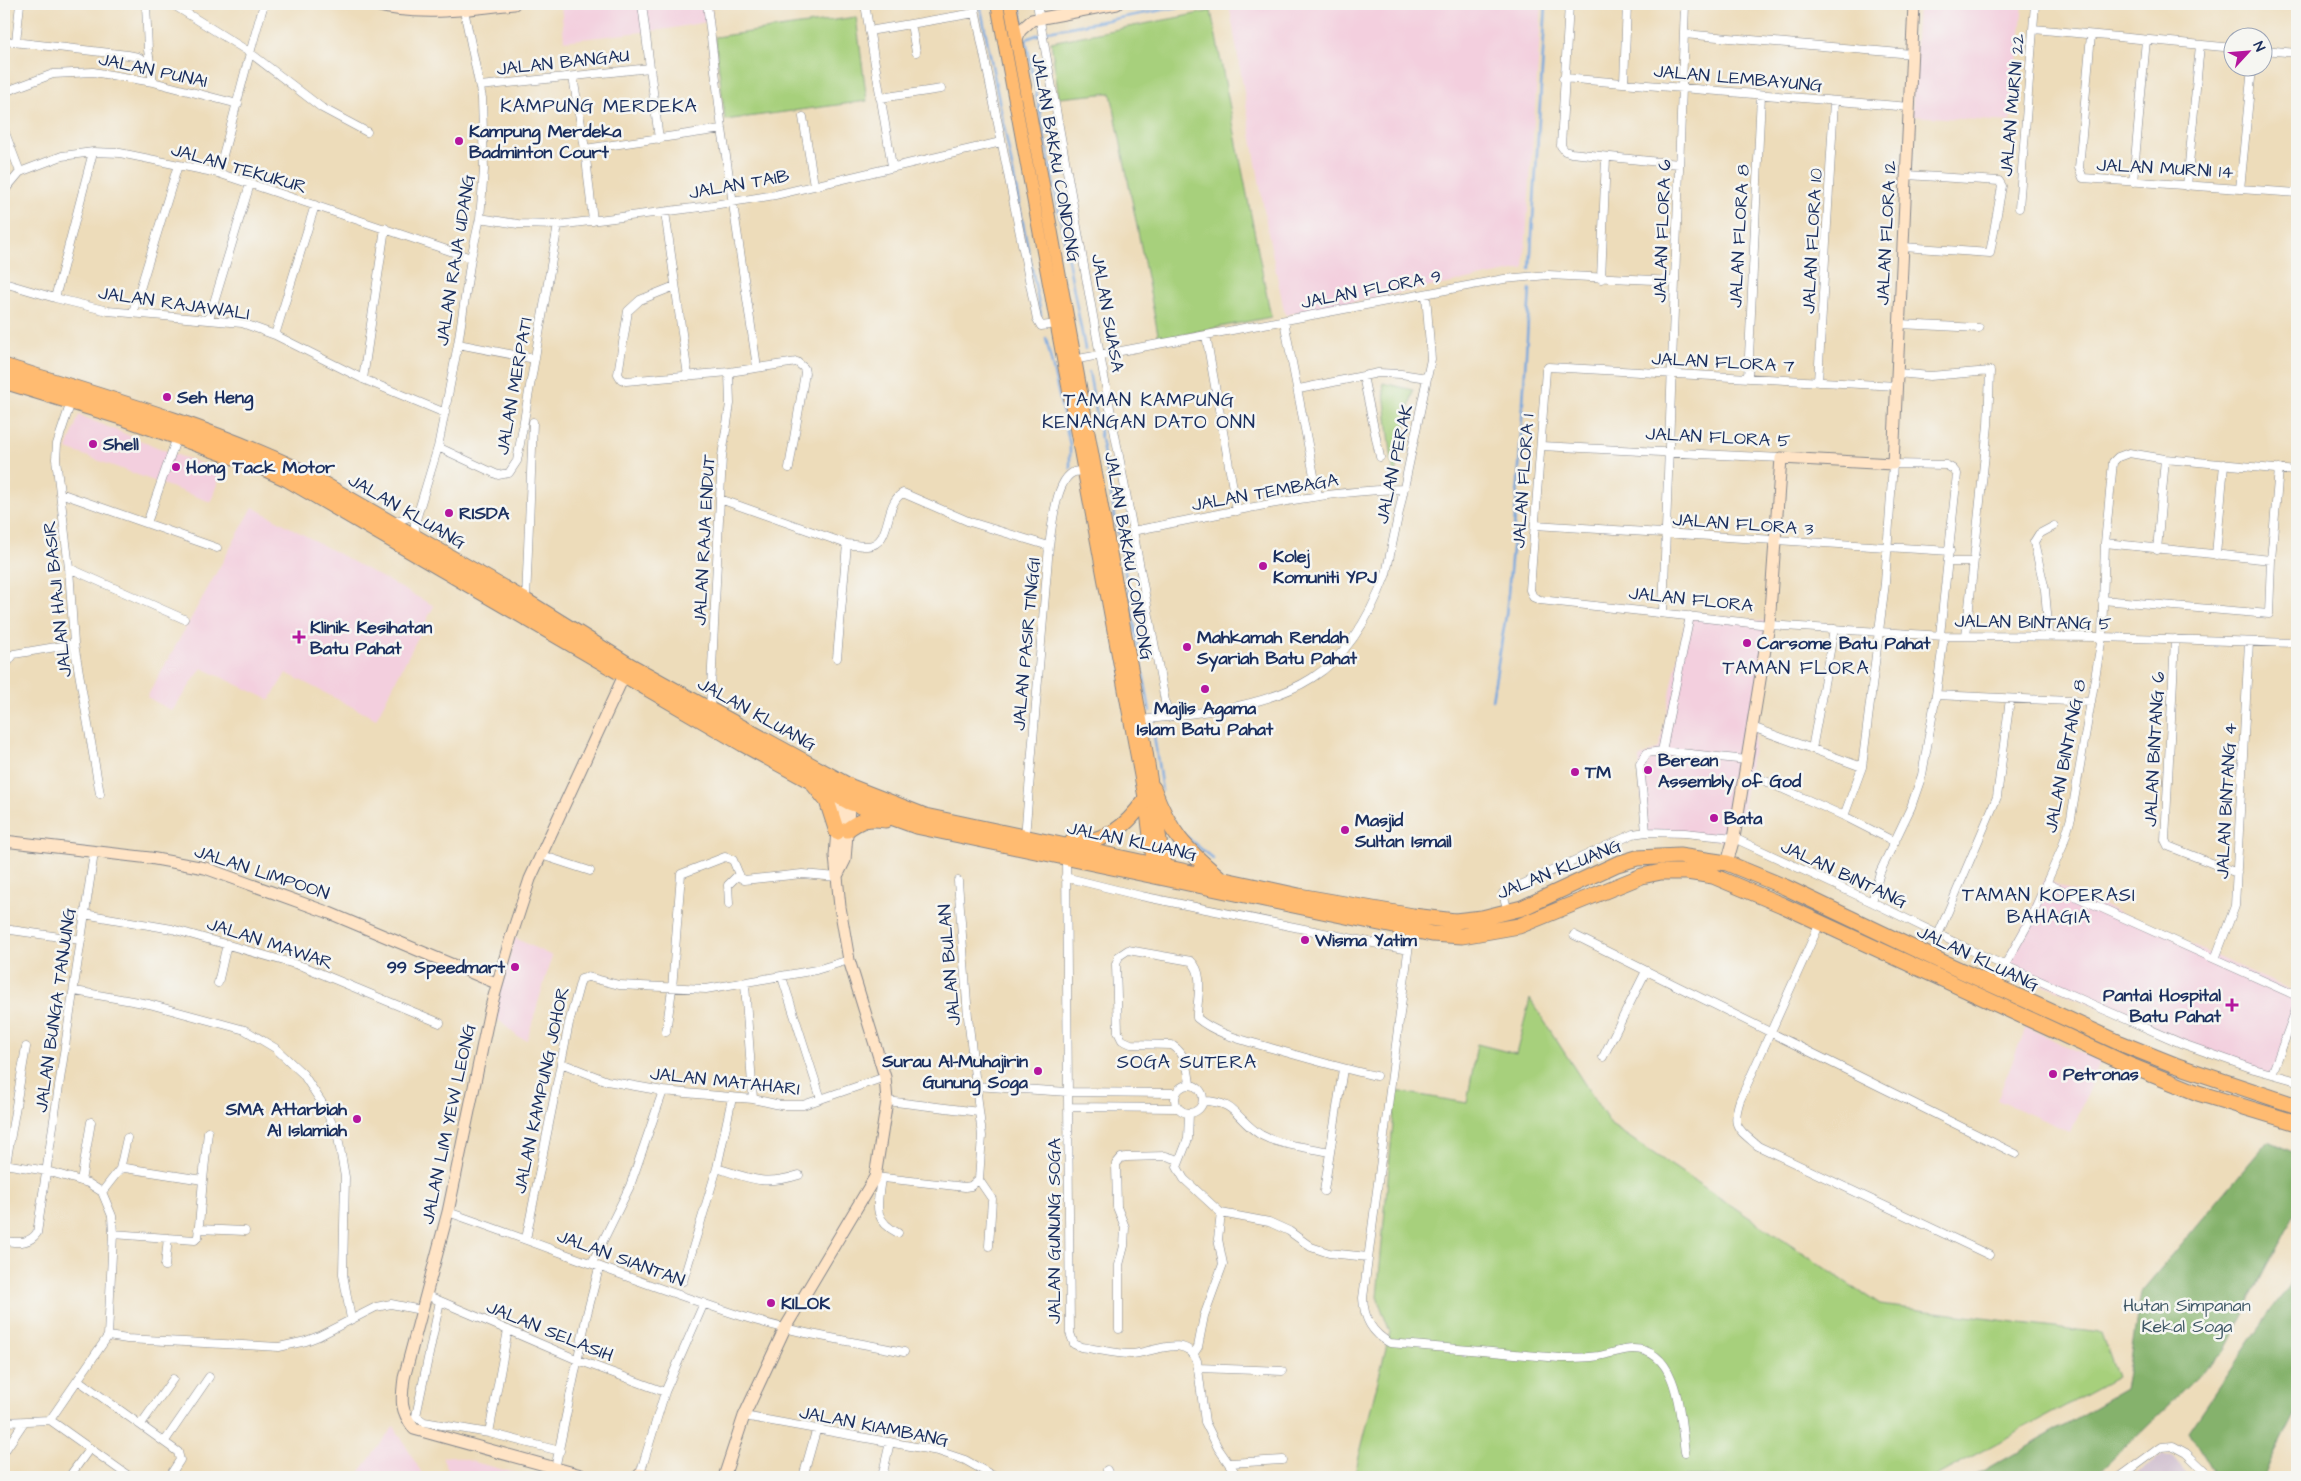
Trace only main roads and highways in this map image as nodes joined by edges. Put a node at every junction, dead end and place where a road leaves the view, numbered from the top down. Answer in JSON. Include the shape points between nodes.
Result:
{"nodes":[{"id":1,"x":997,"y":4,"type":"edge"},
{"id":2,"x":1010,"y":4,"type":"edge"},
{"id":3,"x":1070,"y":360,"type":"junction"},
{"id":4,"x":4,"y":366,"type":"edge"},
{"id":5,"x":28,"y":373,"type":"junction"},
{"id":6,"x":4,"y":381,"type":"edge"},
{"id":7,"x":71,"y":402,"type":"junction"},
{"id":8,"x":626,"y":670,"type":"junction"},
{"id":9,"x":804,"y":776,"type":"junction"},
{"id":10,"x":845,"y":791,"type":"junction"},
{"id":11,"x":1149,"y":794,"type":"junction"},
{"id":12,"x":916,"y":826,"type":"junction"},
{"id":13,"x":1048,"y":842,"type":"junction"},
{"id":14,"x":1160,"y":873,"type":"junction"},
{"id":15,"x":1222,"y":880,"type":"junction"},
{"id":16,"x":1412,"y":924,"type":"junction"},
{"id":17,"x":2297,"y":1106,"type":"edge"},
{"id":18,"x":2297,"y":1123,"type":"edge"}],
"edges":[{"from":1,"to":3,"type":"main road","name":"JALAN BAKAU CONDONG","via":[[1057,324]]},
{"from":2,"to":3,"type":"main road","name":"JALAN BAKAU CONDONG","via":[[1018,35]]},
{"from":3,"to":11,"type":"main road","name":"JALAN BAKAU CONDONG","via":[[1141,720]]},
{"from":3,"to":11,"type":"main road","name":"JALAN BAKAU CONDONG","via":[[1083,472]]},
{"from":4,"to":5,"type":"highway","name":"JALAN KLUANG"},
{"from":5,"to":7,"type":"highway","via":[[36,381],[67,392]]},
{"from":5,"to":8,"type":"highway","name":"JALAN KLUANG","via":[[194,428],[299,470],[526,601]]},
{"from":6,"to":7,"type":"highway","name":"JALAN KLUANG"},
{"from":7,"to":8,"type":"highway","name":"JALAN KLUANG","via":[[288,478]]},
{"from":8,"to":9,"type":"highway","name":"JALAN KLUANG","via":[[743,744]]},
{"from":8,"to":10,"type":"highway","name":"JALAN KLUANG","via":[[710,710]]},
{"from":9,"to":10,"type":"highway","name":"JALAN KLUANG"},
{"from":9,"to":12,"type":"highway","via":[[824,796],[842,831],[869,818]]},
{"from":10,"to":12,"type":"highway","name":"JALAN KLUANG"},
{"from":10,"to":13,"type":"highway","name":"JALAN KLUANG","via":[[925,816]]},
{"from":11,"to":13,"type":"highway","via":[[1134,815],[1103,838],[1083,842]]},
{"from":11,"to":14,"type":"main road","name":"JALAN BAKAU CONDONG"},
{"from":11,"to":15,"type":"highway","via":[[1170,829]]},
{"from":12,"to":14,"type":"highway","name":"JALAN KLUANG","via":[[1066,858]]},
{"from":13,"to":14,"type":"highway","name":"JALAN KLUANG"},
{"from":14,"to":15,"type":"highway","name":"JALAN KLUANG"},
{"from":14,"to":16,"type":"highway","name":"JALAN KLUANG"},
{"from":15,"to":16,"type":"highway","name":"JALAN KLUANG"},
{"from":16,"to":17,"type":"highway","name":"JALAN KLUANG","via":[[1482,918],[1508,912],[1637,858],[1679,856],[1727,863],[2120,1043]]},
{"from":16,"to":18,"type":"highway","name":"JALAN KLUANG","via":[[1462,936],[1519,926],[1625,881],[1660,872],[1713,876],[2131,1066],[2198,1093]]}]}
